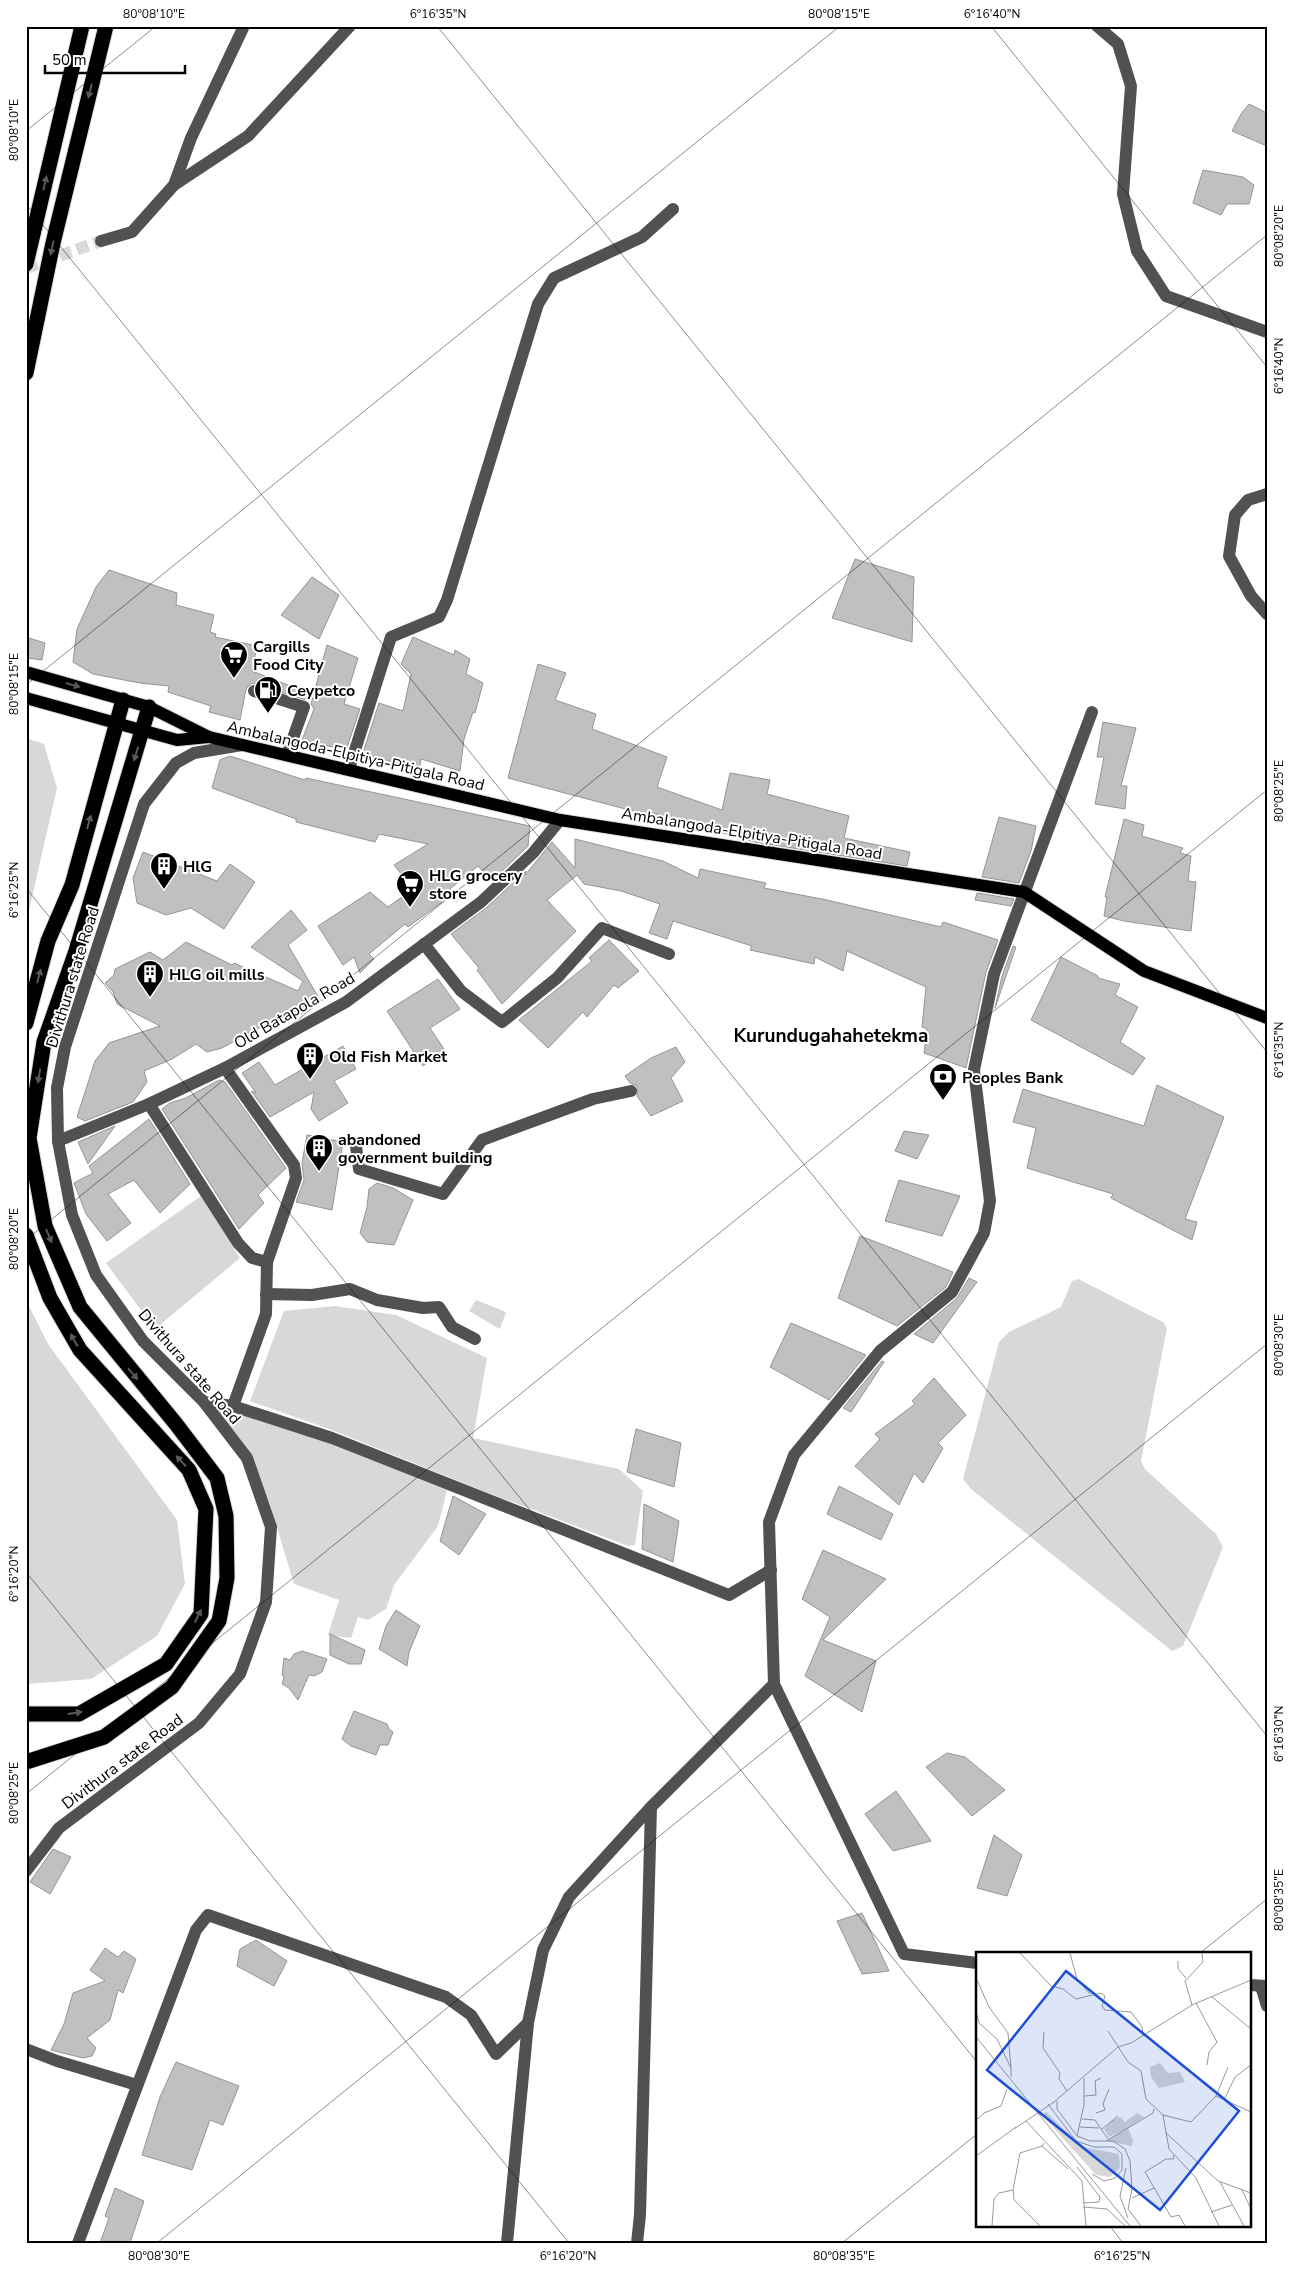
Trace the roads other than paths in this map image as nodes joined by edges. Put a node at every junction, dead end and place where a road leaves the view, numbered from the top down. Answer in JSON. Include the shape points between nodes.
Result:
{"nodes":[{"id":1,"x":82,"y":26,"type":"edge"},
{"id":2,"x":106,"y":26,"type":"edge"},
{"id":3,"x":244,"y":26,"type":"edge"},
{"id":4,"x":350,"y":26,"type":"edge"},
{"id":5,"x":1097,"y":26,"type":"edge"},
{"id":6,"x":174,"y":185,"type":"junction"},
{"id":7,"x":673,"y":210,"type":"dead end"},
{"id":8,"x":101,"y":241,"type":"tunnel mouth"},
{"id":9,"x":26,"y":264,"type":"edge"},
{"id":10,"x":1267,"y":328,"type":"edge"},
{"id":11,"x":1267,"y":332,"type":"edge"},
{"id":12,"x":26,"y":373,"type":"edge"},
{"id":13,"x":1267,"y":494,"type":"edge"},
{"id":14,"x":1267,"y":614,"type":"edge"},
{"id":15,"x":26,"y":672,"type":"edge"},
{"id":16,"x":254,"y":691,"type":"dead end"},
{"id":17,"x":26,"y":698,"type":"edge"},
{"id":18,"x":123,"y":700,"type":"junction"},
{"id":19,"x":149,"y":707,"type":"junction"},
{"id":20,"x":1092,"y":712,"type":"dead end"},
{"id":21,"x":116,"y":724,"type":"junction"},
{"id":22,"x":143,"y":732,"type":"junction"},
{"id":23,"x":209,"y":737,"type":"junction"},
{"id":24,"x":244,"y":745,"type":"junction"},
{"id":25,"x":287,"y":755,"type":"junction"},
{"id":26,"x":349,"y":770,"type":"junction"},
{"id":27,"x":560,"y":820,"type":"junction"},
{"id":28,"x":1024,"y":892,"type":"junction"},
{"id":29,"x":424,"y":944,"type":"junction"},
{"id":30,"x":669,"y":954,"type":"dead end"},
{"id":31,"x":1267,"y":1018,"type":"edge"},
{"id":32,"x":26,"y":1024,"type":"edge"},
{"id":33,"x":225,"y":1068,"type":"junction"},
{"id":34,"x":631,"y":1091,"type":"dead end"},
{"id":35,"x":149,"y":1104,"type":"junction"},
{"id":36,"x":58,"y":1140,"type":"junction"},
{"id":37,"x":356,"y":1146,"type":"dead end"},
{"id":38,"x":26,"y":1235,"type":"edge"},
{"id":39,"x":267,"y":1262,"type":"junction"},
{"id":40,"x":266,"y":1294,"type":"junction"},
{"id":41,"x":475,"y":1339,"type":"dead end"},
{"id":42,"x":204,"y":1402,"type":"junction"},
{"id":43,"x":233,"y":1406,"type":"junction"},
{"id":44,"x":771,"y":1570,"type":"junction"},
{"id":45,"x":774,"y":1684,"type":"junction"},
{"id":46,"x":26,"y":1714,"type":"edge"},
{"id":47,"x":26,"y":1762,"type":"edge"},
{"id":48,"x":652,"y":1807,"type":"junction"},
{"id":49,"x":26,"y":1871,"type":"edge"},
{"id":50,"x":976,"y":1963,"type":"edge"},
{"id":51,"x":1259,"y":1986,"type":"edge"},
{"id":52,"x":1267,"y":2006,"type":"edge"},
{"id":53,"x":528,"y":2023,"type":"junction"},
{"id":54,"x":26,"y":2049,"type":"edge"},
{"id":55,"x":137,"y":2085,"type":"junction"},
{"id":56,"x":78,"y":2243,"type":"edge"},
{"id":57,"x":507,"y":2243,"type":"edge"},
{"id":58,"x":637,"y":2243,"type":"edge"}],
"edges":[{"from":9,"to":1,"type":"highway","one_way":true},
{"from":2,"to":12,"type":"highway","one_way":true,"via":[[53,243]]},
{"from":3,"to":6,"type":"street","via":[[191,138]]},
{"from":4,"to":6,"type":"street","via":[[248,136]]},
{"from":5,"to":11,"type":"street","via":[[1118,44],[1131,86],[1123,194],[1137,251],[1166,296]]},
{"from":6,"to":8,"type":"street","via":[[132,232]]},
{"from":7,"to":26,"type":"street","via":[[642,237],[554,278],[538,304],[447,600],[439,617],[392,637]]},
{"from":10,"to":11,"type":"street"},
{"from":13,"to":14,"type":"street","via":[[1248,500],[1235,515],[1229,556],[1252,596]]},
{"from":15,"to":18,"type":"main road","name":"Ambalangoda-Elpitiya-Pitigala Road","one_way":true},
{"from":16,"to":25,"type":"street","via":[[304,707]]},
{"from":17,"to":21,"type":"main road","name":"Ambalangoda-Elpitiya-Pitigala Road"},
{"from":18,"to":19,"type":"main road","name":"Ambalangoda-Elpitiya-Pitigala Road"},
{"from":18,"to":21,"type":"highway"},
{"from":19,"to":22,"type":"highway"},
{"from":19,"to":23,"type":"main road","name":"Ambalangoda-Elpitiya-Pitigala Road"},
{"from":20,"to":28,"type":"street"},
{"from":21,"to":22,"type":"main road","name":"Ambalangoda-Elpitiya-Pitigala Road"},
{"from":32,"to":21,"type":"highway","one_way":true,"via":[[48,941],[72,885]]},
{"from":22,"to":23,"type":"main road","name":"Ambalangoda-Elpitiya-Pitigala Road","via":[[177,740]]},
{"from":22,"to":47,"type":"highway","one_way":true,"via":[[44,1042],[29,1138],[45,1226],[80,1307],[216,1478],[226,1516],[226,1578],[218,1621],[172,1687],[104,1737]]},
{"from":23,"to":24,"type":"main road","name":"Ambalangoda-Elpitiya-Pitigala Road"},
{"from":24,"to":25,"type":"main road","name":"Ambalangoda-Elpitiya-Pitigala Road"},
{"from":24,"to":36,"type":"street","name":"Divithura state Road","via":[[194,753],[176,763],[144,804],[65,1047],[57,1088]]},
{"from":25,"to":26,"type":"main road","name":"Ambalangoda-Elpitiya-Pitigala Road"},
{"from":26,"to":27,"type":"main road","name":"Ambalangoda-Elpitiya-Pitigala Road"},
{"from":27,"to":28,"type":"main road","name":"Ambalangoda-Elpitiya-Pitigala Road"},
{"from":27,"to":29,"type":"street","name":"Old Batapola Road","via":[[533,853],[481,902]]},
{"from":28,"to":31,"type":"main road","name":"Ambalangoda-Elpitiya-Pitigala Road","via":[[1144,971]]},
{"from":28,"to":44,"type":"street","via":[[994,974],[974,1070],[990,1201],[984,1233],[952,1292],[880,1350],[794,1454],[769,1522]]},
{"from":29,"to":30,"type":"street","via":[[461,991],[502,1022],[557,978],[602,928]]},
{"from":29,"to":33,"type":"street","name":"Old Batapola Road","via":[[346,1002]]},
{"from":33,"to":35,"type":"street","name":"Old Batapola Road"},
{"from":33,"to":39,"type":"street","via":[[294,1165],[296,1178]]},
{"from":34,"to":37,"type":"street","via":[[592,1099],[482,1140],[443,1194],[359,1169]]},
{"from":35,"to":36,"type":"street","name":"Old Batapola Road"},
{"from":35,"to":39,"type":"street","via":[[238,1243],[252,1258]]},
{"from":36,"to":42,"type":"street","name":"Divithura state Road","via":[[72,1216],[96,1275],[143,1341]]},
{"from":46,"to":38,"type":"highway","one_way":true,"via":[[79,1714],[166,1664],[201,1614],[206,1508],[189,1470],[80,1350],[50,1298]]},
{"from":39,"to":40,"type":"street"},
{"from":40,"to":41,"type":"street","via":[[312,1296],[350,1289],[377,1300],[423,1308],[439,1307],[452,1327]]},
{"from":40,"to":43,"type":"street","via":[[266,1314]]},
{"from":42,"to":43,"type":"street"},
{"from":42,"to":49,"type":"street","name":"Divithura state Road","via":[[247,1458],[271,1527],[266,1602],[240,1674],[199,1723],[59,1828]]},
{"from":43,"to":44,"type":"street","via":[[332,1438],[729,1595]]},
{"from":44,"to":45,"type":"street"},
{"from":45,"to":48,"type":"street"},
{"from":45,"to":50,"type":"street","via":[[904,1954]]},
{"from":48,"to":53,"type":"street","via":[[569,1898],[543,1950]]},
{"from":48,"to":58,"type":"street"},
{"from":51,"to":52,"type":"street"},
{"from":53,"to":55,"type":"street","via":[[496,2054],[471,2015],[446,1997],[208,1915],[196,1930]]},
{"from":53,"to":57,"type":"street"},
{"from":54,"to":55,"type":"street"},
{"from":55,"to":56,"type":"street"}]}
